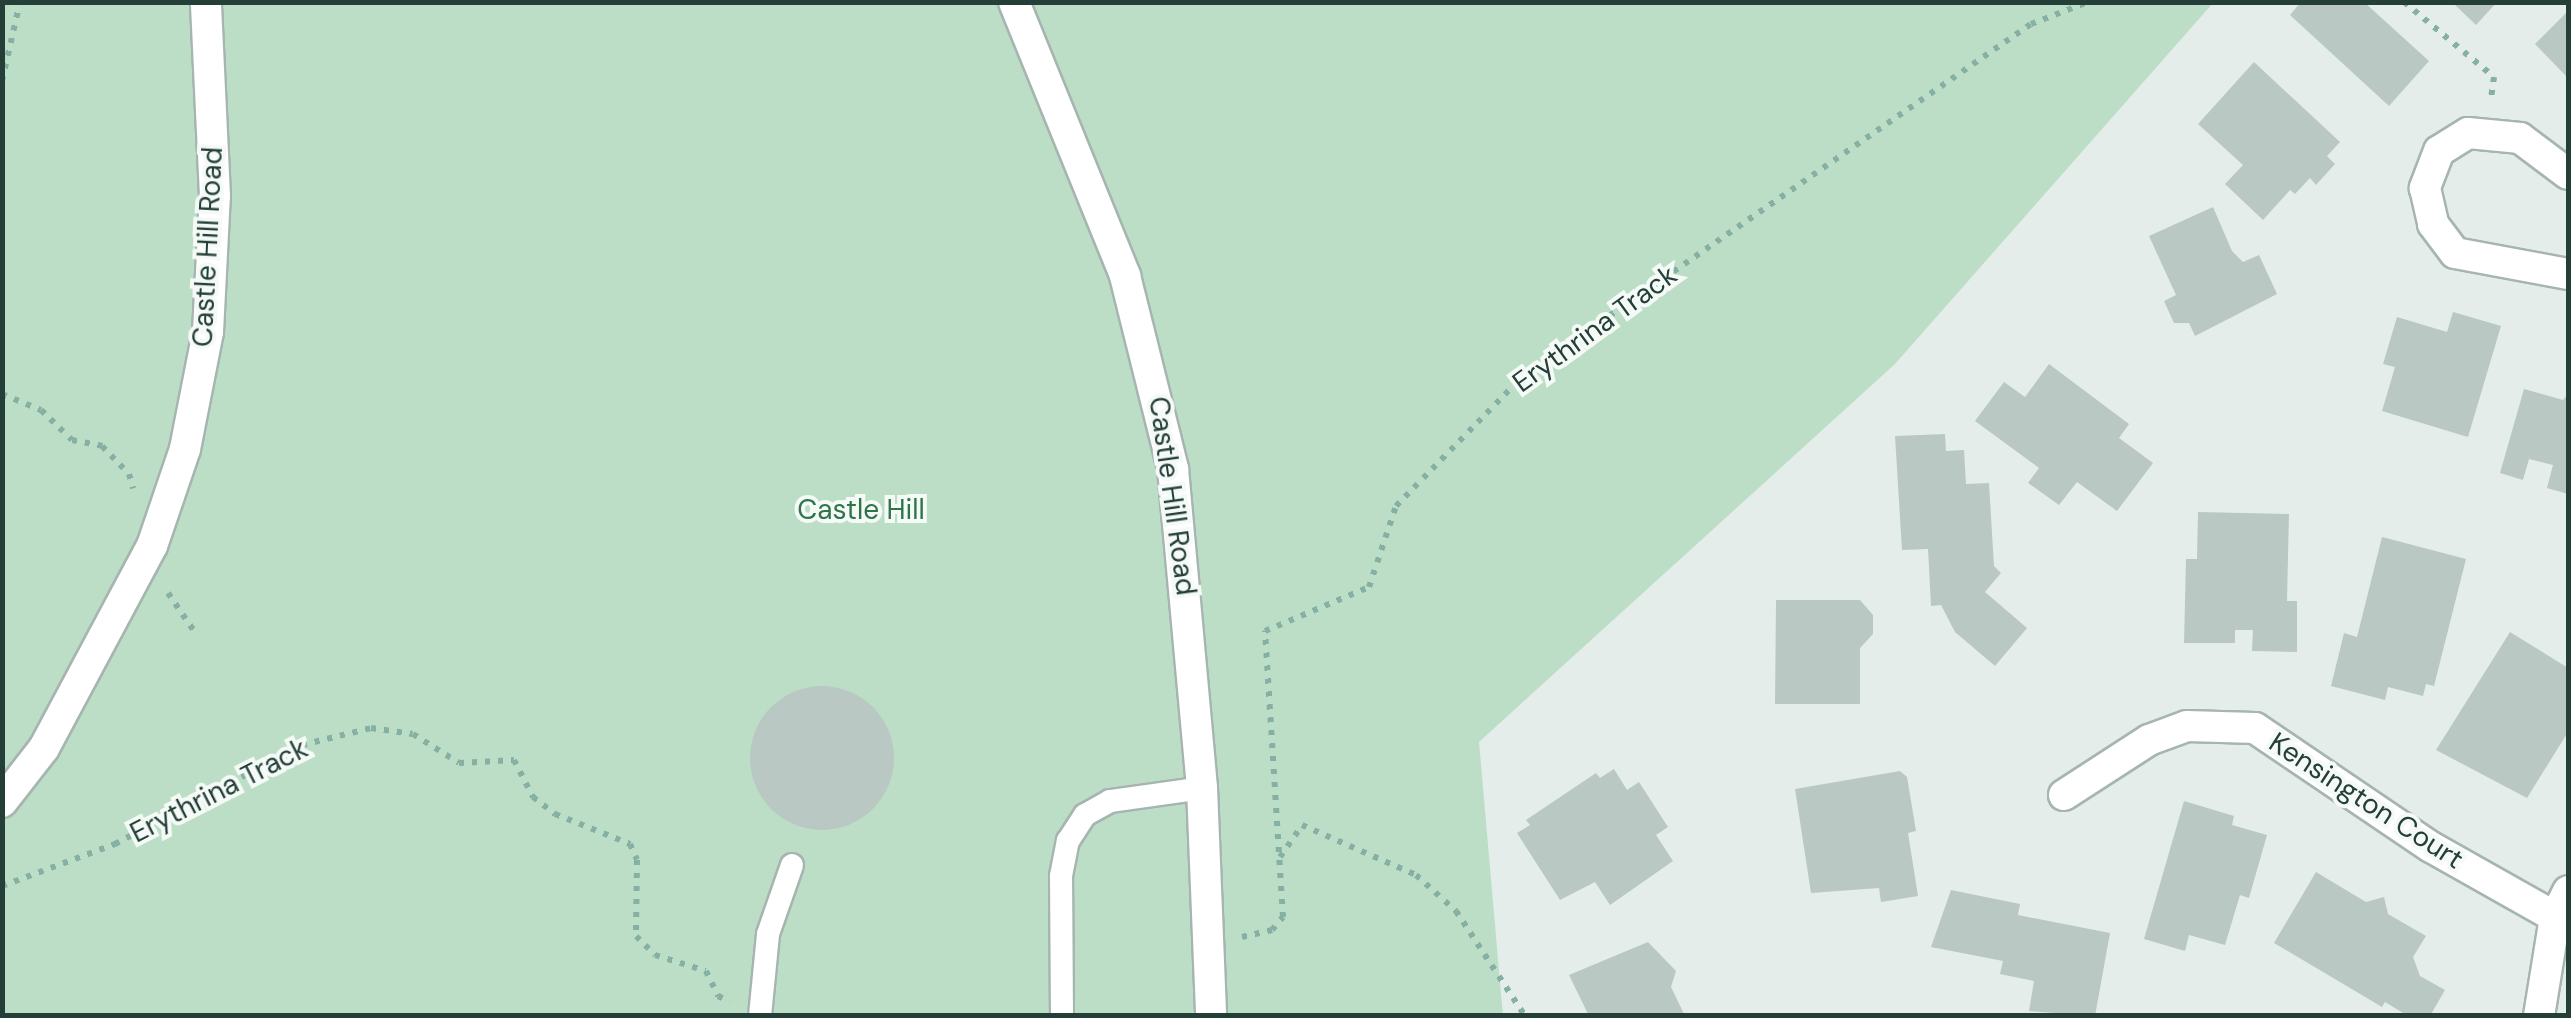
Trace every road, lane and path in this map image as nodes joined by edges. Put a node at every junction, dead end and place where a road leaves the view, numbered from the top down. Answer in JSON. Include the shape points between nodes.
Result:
{"nodes":[{"id":1,"x":20,"y":2,"type":"edge"},
{"id":2,"x":206,"y":2,"type":"edge"},
{"id":3,"x":1014,"y":2,"type":"edge"},
{"id":4,"x":2088,"y":2,"type":"edge"},
{"id":5,"x":2404,"y":2,"type":"edge"},
{"id":6,"x":2,"y":81,"type":"edge"},
{"id":7,"x":2488,"y":132,"type":"junction"},
{"id":8,"x":2568,"y":174,"type":"edge"},
{"id":9,"x":2568,"y":274,"type":"edge"},
{"id":10,"x":2,"y":394,"type":"edge"},
{"id":11,"x":152,"y":546,"type":"junction"},
{"id":12,"x":1202,"y":788,"type":"junction"},
{"id":13,"x":2064,"y":794,"type":"dead end"},
{"id":14,"x":2,"y":802,"type":"edge"},
{"id":15,"x":1280,"y":857,"type":"junction"},
{"id":16,"x":792,"y":865,"type":"dead end"},
{"id":17,"x":2,"y":886,"type":"edge"},
{"id":18,"x":2562,"y":904,"type":"edge"},
{"id":19,"x":1211,"y":940,"type":"junction"},
{"id":20,"x":758,"y":1009,"type":"edge"},
{"id":21,"x":1062,"y":1016,"type":"edge"},
{"id":22,"x":1211,"y":1016,"type":"edge"},
{"id":23,"x":1524,"y":1016,"type":"edge"},
{"id":24,"x":2539,"y":1016,"type":"edge"}],
"edges":[{"from":1,"to":6,"type":"path"},
{"from":2,"to":11,"type":"main road","name":"Castle Hill Road","via":[[215,196],[208,332],[185,448]]},
{"from":3,"to":12,"type":"main road","name":"Castle Hill Road","via":[[1095,195],[1152,373],[1185,569]]},
{"from":4,"to":15,"type":"path","name":"Erythrina Track","via":[[2030,24],[1524,375],[1396,506],[1369,587],[1265,630]]},
{"from":5,"to":7,"type":"path","via":[[2494,77]]},
{"from":7,"to":8,"type":"main road","via":[[2520,138]]},
{"from":7,"to":9,"type":"main road","via":[[2468,132],[2439,151],[2425,188],[2433,224],[2455,254]]},
{"from":10,"to":11,"type":"path","via":[[42,410],[72,440],[102,446],[129,474]]},
{"from":11,"to":14,"type":"main road","name":"Castle Hill Road","via":[[44,748]]},
{"from":12,"to":19,"type":"main road","name":"Castle Hill Road"},
{"from":12,"to":21,"type":"lane","via":[[1110,802],[1086,815],[1068,840],[1061,876]]},
{"from":13,"to":18,"type":"main road","name":"Kensington Court","via":[[2148,740],[2186,726],[2254,728],[2431,847]]},
{"from":15,"to":19,"type":"path","name":"Erythrina Track","via":[[1283,917],[1259,936]]},
{"from":15,"to":23,"type":"path","via":[[1302,826],[1416,875],[1456,911]]},
{"from":16,"to":20,"type":"lane","via":[[768,934]]},
{"from":17,"to":20,"type":"path","name":"Erythrina Track","via":[[115,844],[302,745],[371,728],[399,732],[459,763],[514,760],[534,797],[555,814],[630,844],[638,860],[636,936],[654,954],[706,970],[718,996]]},
{"from":18,"to":24,"type":"main road"},
{"from":19,"to":22,"type":"main road","name":"Castle Hill Road"}]}
